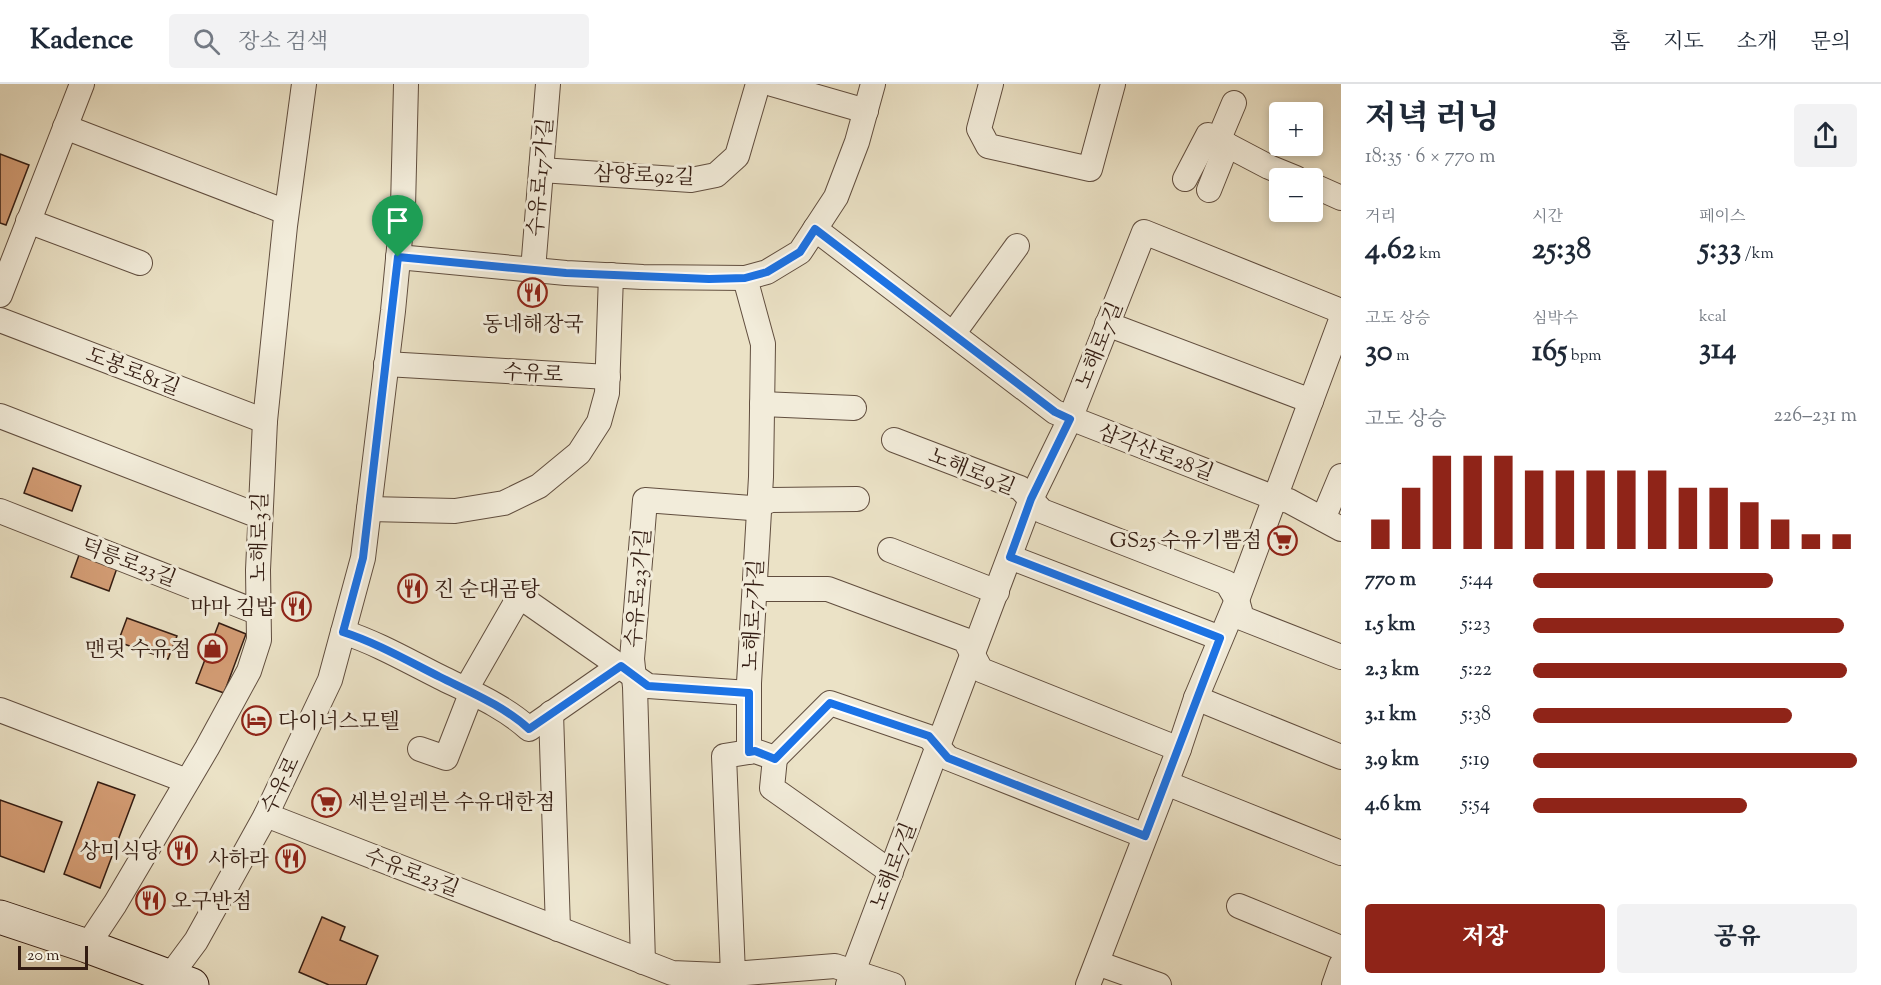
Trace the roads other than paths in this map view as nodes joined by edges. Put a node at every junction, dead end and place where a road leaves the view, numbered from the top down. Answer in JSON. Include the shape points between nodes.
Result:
{"nodes":[{"id":1,"x":82,"y":84,"type":"edge"},
{"id":2,"x":304,"y":84,"type":"edge"},
{"id":3,"x":406,"y":84,"type":"edge"},
{"id":4,"x":548,"y":84,"type":"edge"},
{"id":5,"x":758,"y":84,"type":"edge"},
{"id":6,"x":772,"y":84,"type":"edge"},
{"id":7,"x":873,"y":84,"type":"edge"},
{"id":8,"x":991,"y":84,"type":"edge"},
{"id":9,"x":1113,"y":84,"type":"edge"},
{"id":10,"x":1234,"y":103,"type":"dead end"},
{"id":11,"x":866,"y":111,"type":"junction"},
{"id":12,"x":65,"y":127,"type":"junction"},
{"id":13,"x":1223,"y":143,"type":"junction"},
{"id":14,"x":1275,"y":168,"type":"edge"},
{"id":15,"x":541,"y":170,"type":"junction"},
{"id":16,"x":1185,"y":179,"type":"dead end"},
{"id":17,"x":1209,"y":190,"type":"dead end"},
{"id":18,"x":1323,"y":190,"type":"edge"},
{"id":19,"x":1341,"y":198,"type":"edge"},
{"id":20,"x":286,"y":212,"type":"junction"},
{"id":21,"x":28,"y":220,"type":"junction"},
{"id":22,"x":815,"y":229,"type":"junction"},
{"id":23,"x":1017,"y":246,"type":"dead end"},
{"id":24,"x":398,"y":257,"type":"junction"},
{"id":25,"x":141,"y":263,"type":"dead end"},
{"id":26,"x":533,"y":270,"type":"junction"},
{"id":27,"x":611,"y":276,"type":"junction"},
{"id":28,"x":745,"y":278,"type":"junction"},
{"id":29,"x":0,"y":295,"type":"edge"},
{"id":30,"x":1341,"y":310,"type":"edge"},
{"id":31,"x":0,"y":320,"type":"edge"},
{"id":32,"x":1107,"y":324,"type":"junction"},
{"id":33,"x":953,"y":334,"type":"junction"},
{"id":34,"x":1339,"y":334,"type":"edge"},
{"id":35,"x":386,"y":364,"type":"junction"},
{"id":36,"x":608,"y":377,"type":"junction"},
{"id":37,"x":1311,"y":401,"type":"junction"},
{"id":38,"x":762,"y":404,"type":"junction"},
{"id":39,"x":854,"y":408,"type":"dead end"},
{"id":40,"x":0,"y":416,"type":"edge"},
{"id":41,"x":1070,"y":419,"type":"junction"},
{"id":42,"x":265,"y":421,"type":"junction"},
{"id":43,"x":894,"y":440,"type":"dead end"},
{"id":44,"x":1341,"y":476,"type":"edge"},
{"id":45,"x":1275,"y":498,"type":"junction"},
{"id":46,"x":857,"y":499,"type":"dead end"},
{"id":47,"x":1031,"y":499,"type":"junction"},
{"id":48,"x":759,"y":506,"type":"junction"},
{"id":49,"x":369,"y":509,"type":"junction"},
{"id":50,"x":0,"y":511,"type":"edge"},
{"id":51,"x":260,"y":516,"type":"junction"},
{"id":52,"x":1332,"y":524,"type":"edge"},
{"id":53,"x":890,"y":550,"type":"dead end"},
{"id":54,"x":1010,"y":557,"type":"junction"},
{"id":55,"x":754,"y":589,"type":"junction"},
{"id":56,"x":997,"y":592,"type":"junction"},
{"id":57,"x":1238,"y":600,"type":"junction"},
{"id":58,"x":259,"y":613,"type":"junction"},
{"id":59,"x":343,"y":632,"type":"junction"},
{"id":60,"x":1220,"y":638,"type":"junction"},
{"id":61,"x":973,"y":657,"type":"junction"},
{"id":62,"x":1341,"y":657,"type":"edge"},
{"id":63,"x":627,"y":670,"type":"junction"},
{"id":64,"x":469,"y":691,"type":"junction"},
{"id":65,"x":749,"y":693,"type":"junction"},
{"id":66,"x":1196,"y":698,"type":"junction"},
{"id":67,"x":0,"y":710,"type":"edge"},
{"id":68,"x":551,"y":713,"type":"junction"},
{"id":69,"x":939,"y":747,"type":"junction"},
{"id":70,"x":420,"y":749,"type":"dead end"},
{"id":71,"x":1179,"y":749,"type":"junction"},
{"id":72,"x":749,"y":752,"type":"junction"},
{"id":73,"x":1341,"y":757,"type":"edge"},
{"id":74,"x":775,"y":759,"type":"junction"},
{"id":75,"x":187,"y":781,"type":"junction"},
{"id":76,"x":1166,"y":783,"type":"junction"},
{"id":77,"x":266,"y":815,"type":"junction"},
{"id":78,"x":1145,"y":836,"type":"junction"},
{"id":79,"x":1341,"y":853,"type":"edge"},
{"id":80,"x":891,"y":872,"type":"junction"},
{"id":81,"x":1239,"y":906,"type":"dead end"},
{"id":82,"x":0,"y":917,"type":"edge"},
{"id":83,"x":558,"y":929,"type":"junction"},
{"id":84,"x":87,"y":946,"type":"junction"},
{"id":85,"x":1341,"y":948,"type":"edge"},
{"id":86,"x":643,"y":962,"type":"junction"},
{"id":87,"x":1341,"y":965,"type":"edge"},
{"id":88,"x":733,"y":974,"type":"junction"},
{"id":89,"x":1093,"y":974,"type":"edge"},
{"id":90,"x":850,"y":978,"type":"edge"},
{"id":91,"x":173,"y":982,"type":"edge"},
{"id":92,"x":893,"y":985,"type":"edge"},
{"id":93,"x":1159,"y":985,"type":"edge"},
{"id":94,"x":1334,"y":985,"type":"edge"}],
"edges":[{"from":1,"to":12,"type":"street"},
{"from":2,"to":20,"type":"street","name":"노해로3길"},
{"from":3,"to":24,"type":"street","name":"수유로"},
{"from":4,"to":15,"type":"street","name":"수유로17가길"},
{"from":5,"to":15,"type":"street","name":"삼양로92길","via":[[737,156],[716,176],[691,180]]},
{"from":6,"to":11,"type":"street"},
{"from":7,"to":11,"type":"street"},
{"from":8,"to":9,"type":"street","via":[[979,129],[988,146],[1090,169]]},
{"from":10,"to":13,"type":"street"},
{"from":11,"to":22,"type":"street","via":[[836,197]]},
{"from":12,"to":20,"type":"street"},
{"from":12,"to":21,"type":"street"},
{"from":13,"to":14,"type":"street"},
{"from":13,"to":16,"type":"street","via":[[1208,135]]},
{"from":13,"to":17,"type":"street"},
{"from":15,"to":26,"type":"street","name":"수유로17가길"},
{"from":18,"to":19,"type":"street"},
{"from":20,"to":42,"type":"street","name":"노해로3길"},
{"from":21,"to":25,"type":"street"},
{"from":21,"to":29,"type":"street"},
{"from":22,"to":28,"type":"street","via":[[800,252],[767,272]]},
{"from":22,"to":33,"type":"street","name":"삼각산로28길"},
{"from":23,"to":33,"type":"street"},
{"from":24,"to":26,"type":"street"},
{"from":24,"to":35,"type":"street","name":"수유로"},
{"from":26,"to":27,"type":"street"},
{"from":27,"to":28,"type":"street"},
{"from":27,"to":36,"type":"street"},
{"from":28,"to":38,"type":"street","name":"노해로7가길","via":[[763,344]]},
{"from":30,"to":32,"type":"street","name":"노해로7길","via":[[1144,232]]},
{"from":31,"to":42,"type":"street","name":"도봉로81길"},
{"from":32,"to":37,"type":"street"},
{"from":32,"to":41,"type":"street","name":"노해로7길"},
{"from":33,"to":41,"type":"street","name":"삼각산로28길","via":[[1055,412]]},
{"from":34,"to":37,"type":"street"},
{"from":35,"to":36,"type":"street","name":"수유로"},
{"from":35,"to":49,"type":"street","name":"수유로"},
{"from":36,"to":49,"type":"street","via":[[599,422],[579,453],[539,486],[504,503],[455,511]]},
{"from":37,"to":45,"type":"street"},
{"from":38,"to":39,"type":"street"},
{"from":38,"to":48,"type":"street","name":"노해로7가길"},
{"from":40,"to":51,"type":"street"},
{"from":41,"to":45,"type":"street","name":"삼각산로28길"},
{"from":41,"to":47,"type":"street","name":"노해로7길"},
{"from":42,"to":51,"type":"street","name":"노해로3길"},
{"from":43,"to":47,"type":"street","name":"노해로9길","via":[[1020,488]]},
{"from":44,"to":52,"type":"street"},
{"from":45,"to":52,"type":"street","name":"삼각산로28길","via":[[1289,501]]},
{"from":45,"to":57,"type":"street"},
{"from":46,"to":48,"type":"street","name":"수유로23가길","via":[[771,500]]},
{"from":47,"to":54,"type":"street","name":"노해로7길"},
{"from":47,"to":57,"type":"street","name":"노해로9길","via":[[1042,511],[1227,583]]},
{"from":48,"to":55,"type":"street","name":"노해로7가길"},
{"from":48,"to":63,"type":"street","name":"수유로23가길","via":[[645,500],[632,659]]},
{"from":49,"to":59,"type":"street","name":"수유로","via":[[363,558]]},
{"from":50,"to":58,"type":"street","name":"덕릉로23길"},
{"from":51,"to":58,"type":"street","name":"노해로3길"},
{"from":53,"to":56,"type":"street"},
{"from":54,"to":56,"type":"street","name":"노해로7길"},
{"from":54,"to":60,"type":"street"},
{"from":55,"to":61,"type":"street","via":[[828,589],[965,640]]},
{"from":55,"to":65,"type":"street","name":"노해로7가길"},
{"from":56,"to":61,"type":"street","name":"노해로7길"},
{"from":57,"to":60,"type":"street"},
{"from":57,"to":62,"type":"street","name":"노해로9길","via":[[1242,618]]},
{"from":58,"to":75,"type":"street","name":"노해로3길","via":[[259,640],[249,671]]},
{"from":59,"to":64,"type":"street"},
{"from":59,"to":77,"type":"street","name":"수유로","via":[[330,680]]},
{"from":60,"to":66,"type":"street"},
{"from":61,"to":69,"type":"street","name":"노해로7길"},
{"from":61,"to":71,"type":"street","via":[[981,670]]},
{"from":63,"to":64,"type":"street","via":[[522,598],[469,684]]},
{"from":63,"to":65,"type":"street","via":[[648,686]]},
{"from":63,"to":68,"type":"street"},
{"from":63,"to":86,"type":"street","name":"수유로23가길"},
{"from":64,"to":68,"type":"street","via":[[529,729]]},
{"from":64,"to":70,"type":"street","via":[[446,758]]},
{"from":65,"to":72,"type":"street","name":"노해로7가길"},
{"from":66,"to":71,"type":"street"},
{"from":66,"to":73,"type":"street"},
{"from":67,"to":75,"type":"street"},
{"from":68,"to":83,"type":"street"},
{"from":69,"to":74,"type":"street","via":[[929,736],[830,703]]},
{"from":69,"to":78,"type":"street","via":[[948,758]]},
{"from":69,"to":80,"type":"street","name":"노해로7길"},
{"from":71,"to":76,"type":"street"},
{"from":72,"to":74,"type":"street"},
{"from":72,"to":88,"type":"street","via":[[724,756]]},
{"from":74,"to":80,"type":"street","via":[[772,788]]},
{"from":75,"to":84,"type":"street","name":"노해로3길"},
{"from":76,"to":78,"type":"street"},
{"from":76,"to":79,"type":"street"},
{"from":77,"to":83,"type":"street","name":"수유로23길"},
{"from":77,"to":91,"type":"street","name":"수유로"},
{"from":78,"to":89,"type":"street"},
{"from":80,"to":90,"type":"street","name":"노해로7길"},
{"from":81,"to":85,"type":"street"},
{"from":82,"to":84,"type":"main road"},
{"from":83,"to":86,"type":"street","name":"수유로23길"},
{"from":84,"to":91,"type":"main road"},
{"from":86,"to":88,"type":"street","name":"수유로23길","via":[[672,973]]},
{"from":87,"to":94,"type":"street"},
{"from":88,"to":90,"type":"street","name":"수유로23길","via":[[835,966]]},
{"from":89,"to":93,"type":"street"},
{"from":90,"to":92,"type":"street","name":"수유로23길"}]}
